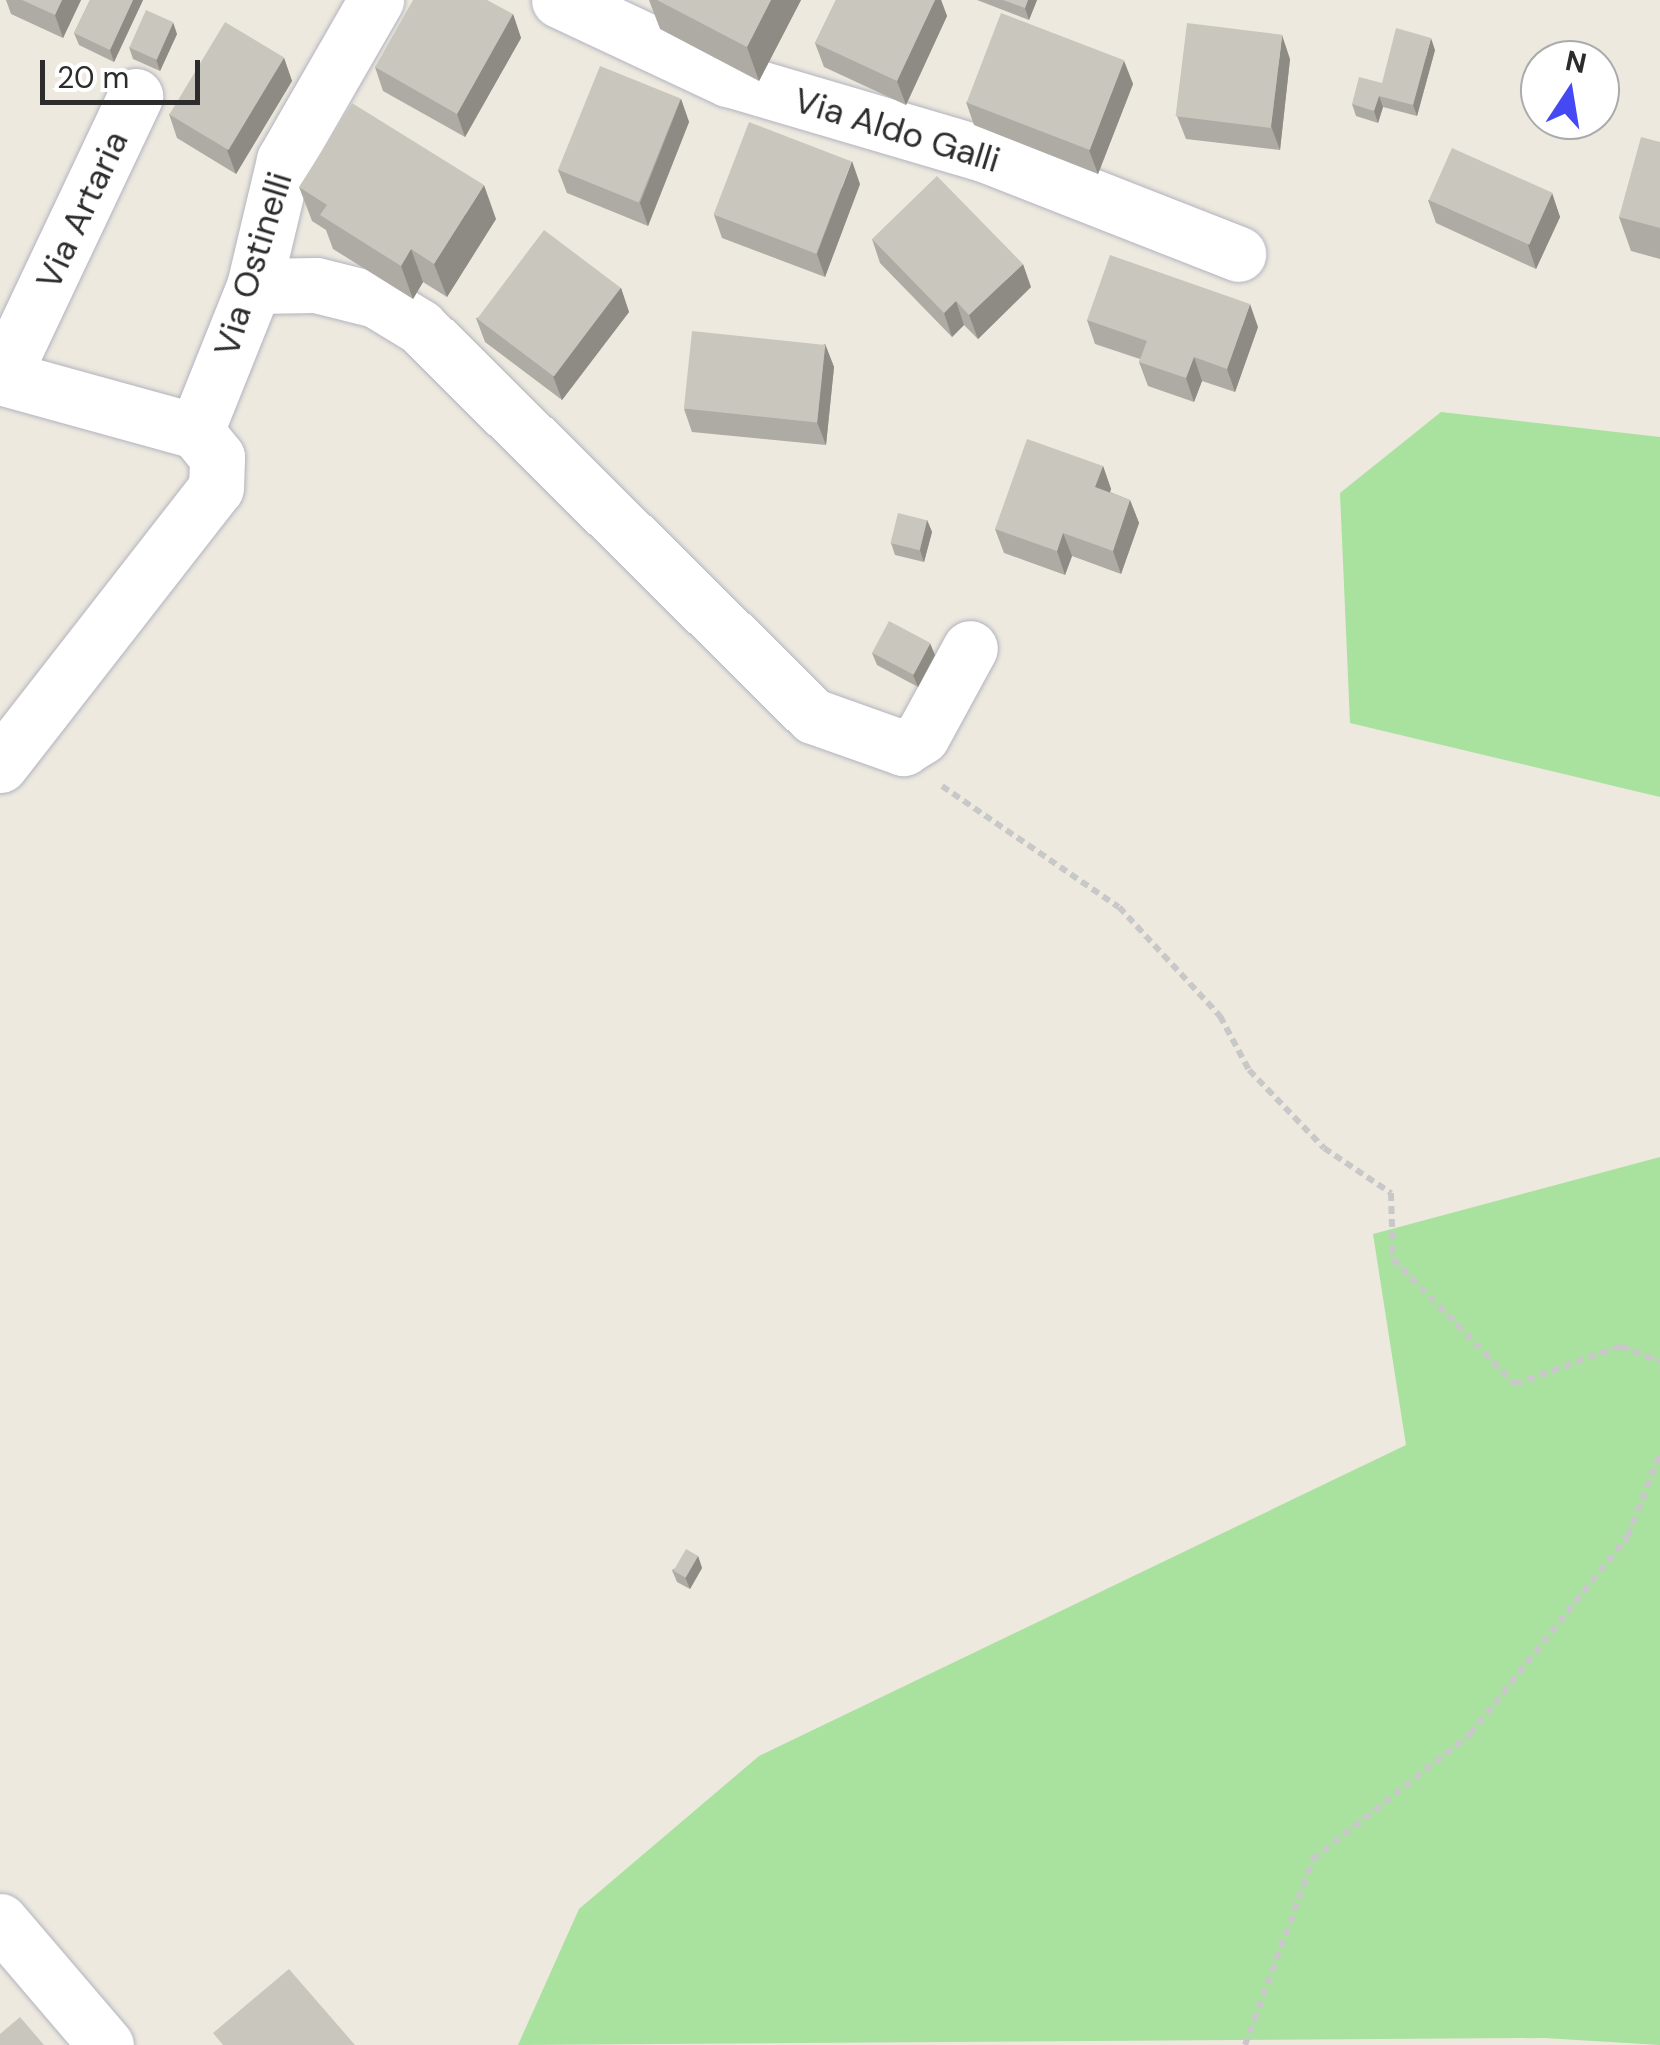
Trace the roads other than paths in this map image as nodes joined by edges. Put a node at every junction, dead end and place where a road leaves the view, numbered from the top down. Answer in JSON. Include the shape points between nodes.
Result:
{"nodes":[{"id":1,"x":376,"y":0,"type":"edge"},
{"id":2,"x":559,"y":0,"type":"edge"},
{"id":3,"x":135,"y":96,"type":"dead end"},
{"id":4,"x":1238,"y":254,"type":"dead end"},
{"id":5,"x":254,"y":286,"type":"junction"},
{"id":6,"x":1,"y":377,"type":"edge"},
{"id":7,"x":196,"y":431,"type":"junction"},
{"id":8,"x":970,"y":648,"type":"dead end"},
{"id":9,"x":0,"y":765,"type":"edge"},
{"id":10,"x":0,"y":1921,"type":"edge"},
{"id":11,"x":106,"y":2045,"type":"edge"}],
"edges":[{"from":1,"to":5,"type":"street","name":"Via Ostinelli","via":[[284,160]]},
{"from":2,"to":4,"type":"street","name":"Via Aldo Galli","via":[[728,79],[986,156]]},
{"from":3,"to":6,"type":"street","name":"Via Artaria"},
{"from":5,"to":7,"type":"street","name":"Via Ostinelli"},
{"from":5,"to":8,"type":"street","via":[[316,285],[376,300],[420,327],[813,716],[887,749],[922,736]]},
{"from":6,"to":7,"type":"street","name":"Via Artaria"},
{"from":7,"to":9,"type":"street","via":[[218,457],[216,488]]},
{"from":10,"to":11,"type":"street"}]}
